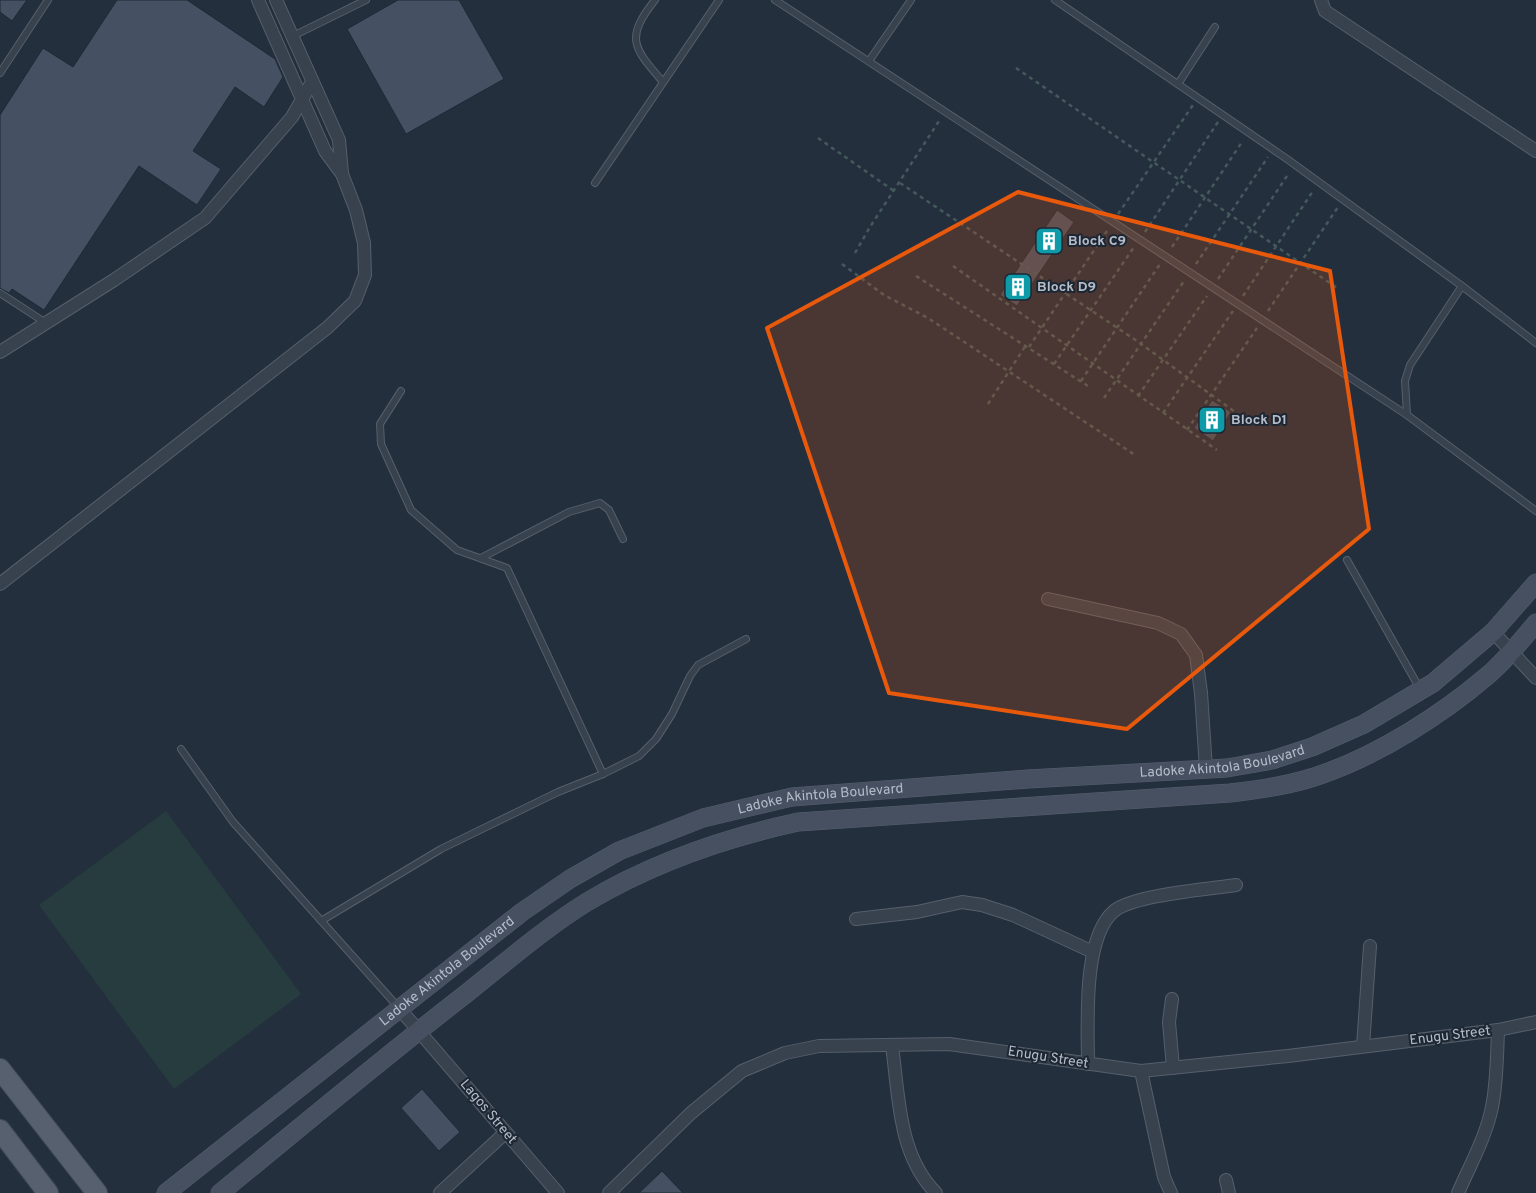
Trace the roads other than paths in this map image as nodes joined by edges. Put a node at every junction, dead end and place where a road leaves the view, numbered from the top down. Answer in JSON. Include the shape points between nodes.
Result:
{"nodes":[{"id":1,"x":48,"y":0,"type":"edge"},
{"id":2,"x":258,"y":0,"type":"edge"},
{"id":3,"x":276,"y":0,"type":"edge"},
{"id":4,"x":366,"y":0,"type":"edge"},
{"id":5,"x":655,"y":0,"type":"edge"},
{"id":6,"x":719,"y":0,"type":"edge"},
{"id":7,"x":775,"y":0,"type":"edge"},
{"id":8,"x":911,"y":0,"type":"edge"},
{"id":9,"x":1055,"y":0,"type":"edge"},
{"id":10,"x":1321,"y":0,"type":"edge"},
{"id":11,"x":1215,"y":27,"type":"dead end"},
{"id":12,"x":293,"y":36,"type":"junction"},
{"id":13,"x":869,"y":61,"type":"junction"},
{"id":14,"x":0,"y":73,"type":"edge"},
{"id":15,"x":312,"y":82,"type":"junction"},
{"id":16,"x":663,"y":82,"type":"junction"},
{"id":17,"x":1178,"y":84,"type":"junction"},
{"id":18,"x":303,"y":99,"type":"junction"},
{"id":19,"x":1536,"y":151,"type":"edge"},
{"id":20,"x":342,"y":174,"type":"junction"},
{"id":21,"x":595,"y":184,"type":"dead end"},
{"id":22,"x":1462,"y":286,"type":"junction"},
{"id":23,"x":0,"y":294,"type":"edge"},
{"id":24,"x":46,"y":323,"type":"junction"},
{"id":25,"x":1536,"y":343,"type":"edge"},
{"id":26,"x":0,"y":352,"type":"edge"},
{"id":27,"x":401,"y":391,"type":"dead end"},
{"id":28,"x":1407,"y":414,"type":"junction"},
{"id":29,"x":1536,"y":511,"type":"edge"},
{"id":30,"x":623,"y":539,"type":"dead end"},
{"id":31,"x":482,"y":558,"type":"junction"},
{"id":32,"x":1347,"y":560,"type":"dead end"},
{"id":33,"x":1536,"y":583,"type":"edge"},
{"id":34,"x":0,"y":584,"type":"edge"},
{"id":35,"x":1048,"y":599,"type":"dead end"},
{"id":36,"x":1536,"y":623,"type":"edge"},
{"id":37,"x":1493,"y":632,"type":"junction"},
{"id":38,"x":746,"y":639,"type":"dead end"},
{"id":39,"x":1512,"y":652,"type":"junction"},
{"id":40,"x":1536,"y":678,"type":"edge"},
{"id":41,"x":1420,"y":690,"type":"junction"},
{"id":42,"x":181,"y":749,"type":"dead end"},
{"id":43,"x":1206,"y":769,"type":"junction"},
{"id":44,"x":603,"y":774,"type":"junction"},
{"id":45,"x":1236,"y":885,"type":"dead end"},
{"id":46,"x":856,"y":919,"type":"dead end"},
{"id":47,"x":322,"y":921,"type":"junction"},
{"id":48,"x":1370,"y":946,"type":"dead end"},
{"id":49,"x":1093,"y":952,"type":"junction"},
{"id":50,"x":1172,"y":999,"type":"dead end"},
{"id":51,"x":399,"y":1008,"type":"junction"},
{"id":52,"x":1536,"y":1022,"type":"edge"},
{"id":53,"x":420,"y":1030,"type":"junction"},
{"id":54,"x":1498,"y":1030,"type":"junction"},
{"id":55,"x":892,"y":1046,"type":"junction"},
{"id":56,"x":1363,"y":1046,"type":"junction"},
{"id":57,"x":1088,"y":1064,"type":"junction"},
{"id":58,"x":1173,"y":1068,"type":"junction"},
{"id":59,"x":0,"y":1069,"type":"edge"},
{"id":60,"x":1141,"y":1071,"type":"junction"},
{"id":61,"x":0,"y":1130,"type":"edge"},
{"id":62,"x":506,"y":1133,"type":"junction"},
{"id":63,"x":1226,"y":1180,"type":"dead end"},
{"id":64,"x":48,"y":1193,"type":"edge"},
{"id":65,"x":97,"y":1193,"type":"edge"},
{"id":66,"x":166,"y":1193,"type":"edge"},
{"id":67,"x":220,"y":1193,"type":"edge"},
{"id":68,"x":440,"y":1193,"type":"edge"},
{"id":69,"x":558,"y":1193,"type":"edge"},
{"id":70,"x":609,"y":1193,"type":"edge"},
{"id":71,"x":936,"y":1193,"type":"edge"},
{"id":72,"x":1171,"y":1193,"type":"edge"},
{"id":73,"x":1229,"y":1193,"type":"edge"},
{"id":74,"x":1458,"y":1193,"type":"edge"}],
"edges":[{"from":1,"to":14,"type":"lane"},
{"from":2,"to":18,"type":"street"},
{"from":3,"to":12,"type":"street"},
{"from":4,"to":12,"type":"lane"},
{"from":5,"to":16,"type":"lane","via":[[636,30],[636,44],[640,54]]},
{"from":6,"to":16,"type":"lane"},
{"from":7,"to":13,"type":"lane"},
{"from":8,"to":13,"type":"lane"},
{"from":9,"to":17,"type":"lane"},
{"from":10,"to":19,"type":"street","via":[[1325,11]]},
{"from":11,"to":17,"type":"lane"},
{"from":12,"to":15,"type":"street"},
{"from":13,"to":28,"type":"lane"},
{"from":15,"to":18,"type":"street"},
{"from":15,"to":20,"type":"street","via":[[338,140]]},
{"from":16,"to":21,"type":"lane"},
{"from":17,"to":22,"type":"lane"},
{"from":18,"to":20,"type":"street","via":[[325,151]]},
{"from":18,"to":24,"type":"street","via":[[292,117],[205,218]]},
{"from":20,"to":34,"type":"street","via":[[356,210],[364,244],[365,275],[355,301],[327,328]]},
{"from":22,"to":25,"type":"lane"},
{"from":22,"to":28,"type":"lane","via":[[1410,365],[1405,381]]},
{"from":23,"to":24,"type":"lane"},
{"from":24,"to":26,"type":"street"},
{"from":27,"to":31,"type":"lane","via":[[380,424],[380,434],[381,444],[411,510],[457,550]]},
{"from":28,"to":29,"type":"lane"},
{"from":30,"to":31,"type":"lane","via":[[609,510],[600,503],[569,512]]},
{"from":31,"to":44,"type":"lane","via":[[507,568]]},
{"from":32,"to":41,"type":"lane"},
{"from":33,"to":37,"type":"street","name":"Ladoke Akintola Boulevard"},
{"from":35,"to":43,"type":"street","via":[[1158,622],[1181,634],[1196,655]]},
{"from":36,"to":39,"type":"street","name":"Ladoke Akintola Boulevard"},
{"from":37,"to":39,"type":"street"},
{"from":37,"to":41,"type":"street","name":"Ladoke Akintola Boulevard"},
{"from":38,"to":44,"type":"lane","via":[[698,665],[656,739],[639,756]]},
{"from":39,"to":40,"type":"street"},
{"from":39,"to":53,"type":"street","name":"Ladoke Akintola Boulevard","via":[[1448,707],[1377,750],[1324,774],[1280,786],[1230,794],[817,820],[753,832],[710,845],[634,876],[587,902]]},
{"from":41,"to":43,"type":"street","name":"Ladoke Akintola Boulevard","via":[[1364,724],[1312,747],[1272,760]]},
{"from":42,"to":47,"type":"lane","via":[[233,822]]},
{"from":43,"to":51,"type":"street","name":"Ladoke Akintola Boulevard","via":[[834,792],[792,797],[703,818],[619,851],[570,879],[522,912]]},
{"from":44,"to":47,"type":"lane","via":[[558,792],[441,849]]},
{"from":45,"to":49,"type":"street","via":[[1147,898],[1124,905],[1114,911],[1106,922]]},
{"from":46,"to":49,"type":"street","via":[[917,912],[962,902],[982,905],[1022,919]]},
{"from":47,"to":51,"type":"lane"},
{"from":48,"to":56,"type":"street"},
{"from":49,"to":57,"type":"street","via":[[1087,992]]},
{"from":50,"to":58,"type":"street","via":[[1169,1022]]},
{"from":51,"to":53,"type":"street","name":"Lagos Street"},
{"from":51,"to":66,"type":"street","name":"Ladoke Akintola Boulevard"},
{"from":52,"to":54,"type":"street","name":"Enugu Street"},
{"from":53,"to":62,"type":"street","name":"Lagos Street"},
{"from":53,"to":67,"type":"street","name":"Ladoke Akintola Boulevard"},
{"from":54,"to":56,"type":"street","name":"Enugu Street"},
{"from":54,"to":74,"type":"street","via":[[1492,1108]]},
{"from":55,"to":57,"type":"street","name":"Enugu Street","via":[[949,1044]]},
{"from":55,"to":70,"type":"street","name":"Enugu Street","via":[[819,1046],[785,1052],[742,1071],[691,1113]]},
{"from":55,"to":71,"type":"street","via":[[911,1160]]},
{"from":56,"to":58,"type":"street","name":"Enugu Street"},
{"from":57,"to":60,"type":"street","name":"Enugu Street"},
{"from":58,"to":60,"type":"street","name":"Enugu Street"},
{"from":59,"to":65,"type":"main road"},
{"from":60,"to":72,"type":"street","via":[[1164,1177]]},
{"from":61,"to":64,"type":"main road"},
{"from":62,"to":68,"type":"street"},
{"from":62,"to":69,"type":"street","name":"Lagos Street"},
{"from":63,"to":73,"type":"street"}]}
